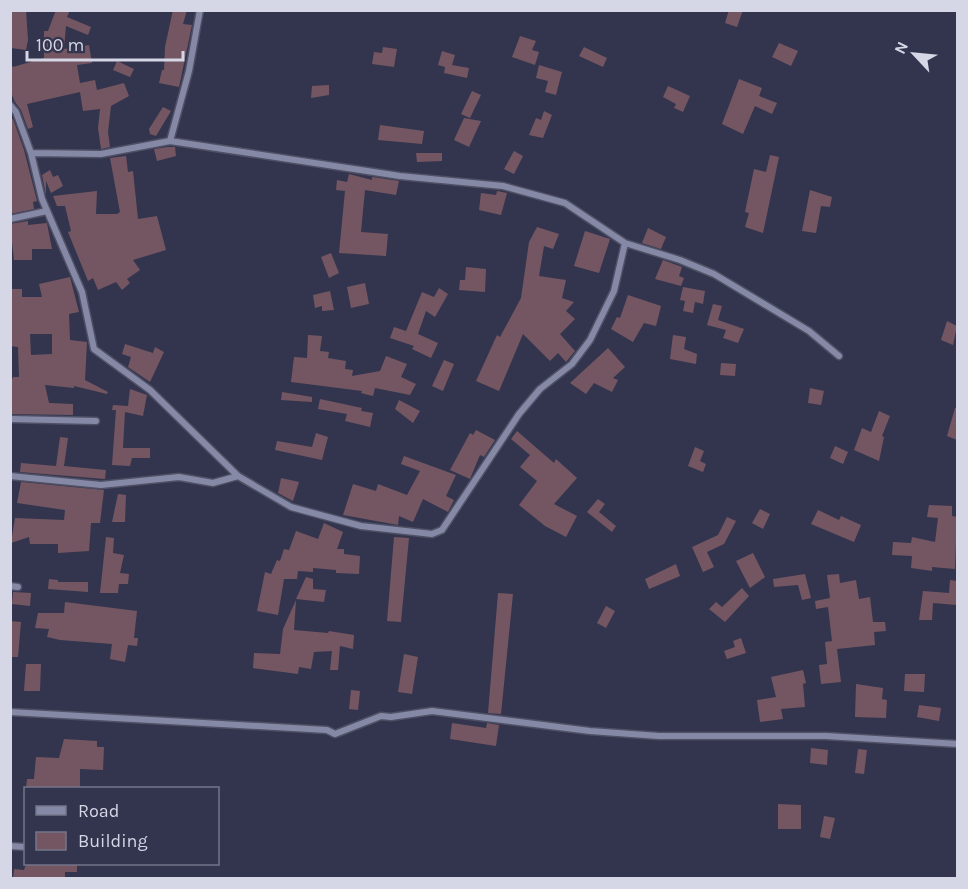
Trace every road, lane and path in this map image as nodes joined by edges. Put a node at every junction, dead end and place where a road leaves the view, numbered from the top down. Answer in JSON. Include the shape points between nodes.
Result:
{"nodes":[{"id":1,"x":200,"y":10,"type":"edge"},
{"id":2,"x":10,"y":105,"type":"edge"},
{"id":3,"x":170,"y":141,"type":"junction"},
{"id":4,"x":31,"y":153,"type":"junction"},
{"id":5,"x":47,"y":211,"type":"junction"},
{"id":6,"x":10,"y":219,"type":"edge"},
{"id":7,"x":625,"y":243,"type":"junction"},
{"id":8,"x":839,"y":356,"type":"dead end"},
{"id":9,"x":10,"y":419,"type":"edge"},
{"id":10,"x":96,"y":421,"type":"dead end"},
{"id":11,"x":10,"y":476,"type":"edge"},
{"id":12,"x":238,"y":476,"type":"junction"},
{"id":13,"x":10,"y":712,"type":"edge"},
{"id":14,"x":957,"y":744,"type":"edge"}],
"edges":[{"from":1,"to":3,"type":"street"},
{"from":2,"to":4,"type":"street"},
{"from":3,"to":4,"type":"street","via":[[101,154]]},
{"from":3,"to":7,"type":"street","via":[[400,176],[503,186],[565,203]]},
{"from":4,"to":5,"type":"street"},
{"from":5,"to":6,"type":"street"},
{"from":5,"to":12,"type":"street","via":[[82,292],[94,349],[150,390]]},
{"from":7,"to":8,"type":"street","via":[[714,274],[809,331]]},
{"from":7,"to":12,"type":"street","via":[[614,291],[590,340],[572,364],[540,389],[519,414],[442,530],[432,534],[361,525],[301,510]]},
{"from":9,"to":10,"type":"street"},
{"from":11,"to":12,"type":"street","via":[[101,485],[179,477],[213,483]]},
{"from":13,"to":14,"type":"street","via":[[199,721],[327,730],[336,734],[381,716],[432,711],[658,736],[826,736]]}]}
